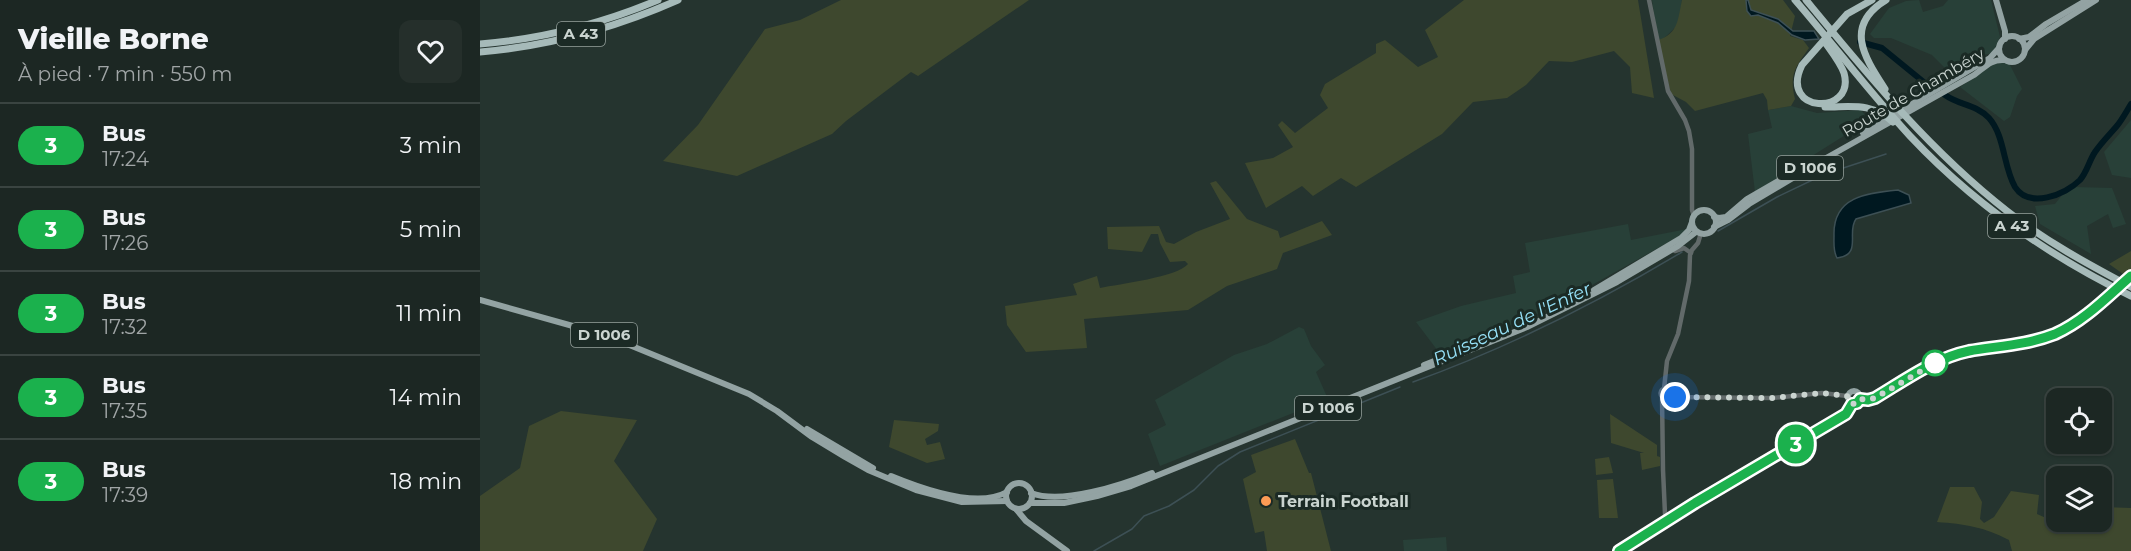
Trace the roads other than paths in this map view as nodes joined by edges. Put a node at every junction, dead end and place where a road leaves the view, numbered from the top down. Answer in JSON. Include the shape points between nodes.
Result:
{"nodes":[{"id":1,"x":648,"y":0,"type":"edge"},
{"id":2,"x":658,"y":0,"type":"edge"},
{"id":3,"x":678,"y":0,"type":"edge"},
{"id":4,"x":1649,"y":0,"type":"edge"},
{"id":5,"x":1795,"y":0,"type":"edge"},
{"id":6,"x":1806,"y":0,"type":"edge"},
{"id":7,"x":1867,"y":0,"type":"edge"},
{"id":8,"x":1872,"y":0,"type":"edge"},
{"id":9,"x":1886,"y":0,"type":"edge"},
{"id":10,"x":1998,"y":0,"type":"edge"},
{"id":11,"x":2087,"y":0,"type":"edge"},
{"id":12,"x":2096,"y":0,"type":"edge"},
{"id":13,"x":603,"y":20,"type":"junction"},
{"id":14,"x":1839,"y":20,"type":"junction"},
{"id":15,"x":2016,"y":38,"type":"junction"},
{"id":16,"x":2005,"y":39,"type":"junction"},
{"id":17,"x":480,"y":44,"type":"edge"},
{"id":18,"x":1829,"y":44,"type":"junction"},
{"id":19,"x":1816,"y":47,"type":"junction"},
{"id":20,"x":2000,"y":48,"type":"junction"},
{"id":21,"x":2025,"y":50,"type":"junction"},
{"id":22,"x":480,"y":52,"type":"edge"},
{"id":23,"x":2004,"y":60,"type":"junction"},
{"id":24,"x":1895,"y":106,"type":"junction"},
{"id":25,"x":1913,"y":106,"type":"junction"},
{"id":26,"x":1882,"y":124,"type":"junction"},
{"id":27,"x":1909,"y":135,"type":"junction"},
{"id":28,"x":1714,"y":217,"type":"junction"},
{"id":29,"x":1693,"y":219,"type":"junction"},
{"id":30,"x":1714,"y":227,"type":"junction"},
{"id":31,"x":1698,"y":232,"type":"junction"},
{"id":32,"x":1691,"y":253,"type":"junction"},
{"id":33,"x":1656,"y":260,"type":"junction"},
{"id":34,"x":2131,"y":276,"type":"edge"},
{"id":35,"x":2131,"y":287,"type":"edge"},
{"id":36,"x":2131,"y":296,"type":"edge"},
{"id":37,"x":480,"y":300,"type":"edge"},
{"id":38,"x":1666,"y":394,"type":"junction"},
{"id":39,"x":1847,"y":396,"type":"junction"},
{"id":40,"x":1860,"y":399,"type":"junction"},
{"id":41,"x":1852,"y":404,"type":"junction"},
{"id":42,"x":798,"y":426,"type":"junction"},
{"id":43,"x":1007,"y":492,"type":"junction"},
{"id":44,"x":1031,"y":493,"type":"junction"},
{"id":45,"x":1007,"y":501,"type":"junction"},
{"id":46,"x":1028,"y":505,"type":"junction"},
{"id":47,"x":1016,"y":509,"type":"junction"},
{"id":48,"x":1668,"y":520,"type":"junction"},
{"id":49,"x":1049,"y":538,"type":"junction"},
{"id":50,"x":1067,"y":551,"type":"edge"},
{"id":51,"x":1619,"y":551,"type":"edge"}],
"edges":[{"from":1,"to":13,"type":"highway"},
{"from":2,"to":13,"type":"highway","number":"A 43"},
{"from":3,"to":22,"type":"highway","number":"A 43","via":[[589,33]]},
{"from":4,"to":29,"type":"street","via":[[1668,91],[1689,131]]},
{"from":5,"to":18,"type":"highway","number":"A 43"},
{"from":6,"to":24,"type":"highway","number":"A 43"},
{"from":7,"to":14,"type":"highway"},
{"from":8,"to":14,"type":"highway"},
{"from":9,"to":24,"type":"highway","via":[[1868,15],[1862,39],[1868,63]]},
{"from":10,"to":15,"type":"main road"},
{"from":10,"to":16,"type":"main road"},
{"from":11,"to":15,"type":"main road","via":[[2029,38]]},
{"from":12,"to":21,"type":"main road","via":[[2034,39]]},
{"from":13,"to":17,"type":"highway","number":"A 43"},
{"from":14,"to":19,"type":"highway"},
{"from":15,"to":16,"type":"main road"},
{"from":15,"to":21,"type":"main road"},
{"from":16,"to":20,"type":"main road"},
{"from":18,"to":19,"type":"highway","via":[[1845,80],[1840,94],[1829,104],[1805,99],[1798,88],[1798,73]]},
{"from":18,"to":27,"type":"highway","number":"A 43"},
{"from":19,"to":27,"type":"highway","via":[[1796,74],[1794,86],[1801,99],[1823,108],[1870,108]]},
{"from":20,"to":23,"type":"main road"},
{"from":20,"to":25,"type":"main road","name":"Route de Chambéry","number":"D 1006"},
{"from":21,"to":23,"type":"main road","via":[[2016,62]]},
{"from":23,"to":25,"type":"main road","name":"Route de Chambéry","number":"D 1006","via":[[1990,62],[1974,75]]},
{"from":24,"to":35,"type":"highway","number":"A 43","via":[[2008,212]]},
{"from":25,"to":26,"type":"main road","name":"Route de Chambéry","number":"D 1006"},
{"from":26,"to":28,"type":"main road","name":"Route de Chambéry","number":"D 1006","via":[[1748,199],[1726,217]]},
{"from":26,"to":30,"type":"main road","name":"Route de Chambéry","number":"D 1006"},
{"from":27,"to":36,"type":"highway","number":"A 43","via":[[2002,219]]},
{"from":28,"to":29,"type":"main road","via":[[1702,210]]},
{"from":28,"to":30,"type":"main road"},
{"from":29,"to":31,"type":"main road"},
{"from":29,"to":44,"type":"main road","number":"D 1006","via":[[1681,238],[1615,278],[1490,339],[1130,482],[1064,498]]},
{"from":30,"to":31,"type":"main road","via":[[1709,232]]},
{"from":31,"to":32,"type":"street","via":[[1698,243]]},
{"from":31,"to":33,"type":"main road","number":"D 1006"},
{"from":32,"to":33,"type":"street","via":[[1678,249]]},
{"from":32,"to":38,"type":"street","via":[[1678,334],[1667,361]]},
{"from":33,"to":46,"type":"main road","number":"D 1006","via":[[1555,314],[1459,356],[1131,486],[1064,503]]},
{"from":34,"to":40,"type":"main road","via":[[2075,323],[2055,334],[1958,355],[1935,363],[1875,398]]},
{"from":37,"to":42,"type":"main road","number":"D 1006","via":[[605,335],[749,394]]},
{"from":38,"to":39,"type":"street"},
{"from":38,"to":48,"type":"street","via":[[1662,470]]},
{"from":39,"to":40,"type":"main road","via":[[1855,391]]},
{"from":39,"to":41,"type":"main road"},
{"from":40,"to":41,"type":"main road"},
{"from":41,"to":48,"type":"main road","via":[[1846,414]]},
{"from":42,"to":43,"type":"main road","number":"D 1006","via":[[870,466],[916,486],[974,498]]},
{"from":42,"to":45,"type":"main road","number":"D 1006","via":[[856,463],[916,490],[962,502]]},
{"from":43,"to":44,"type":"main road","via":[[1020,483]]},
{"from":43,"to":45,"type":"main road"},
{"from":44,"to":46,"type":"main road"},
{"from":45,"to":47,"type":"main road"},
{"from":46,"to":47,"type":"main road"},
{"from":46,"to":49,"type":"main road","via":[[1026,518]]},
{"from":47,"to":49,"type":"main road"},
{"from":48,"to":51,"type":"main road"},
{"from":49,"to":50,"type":"main road"}]}
